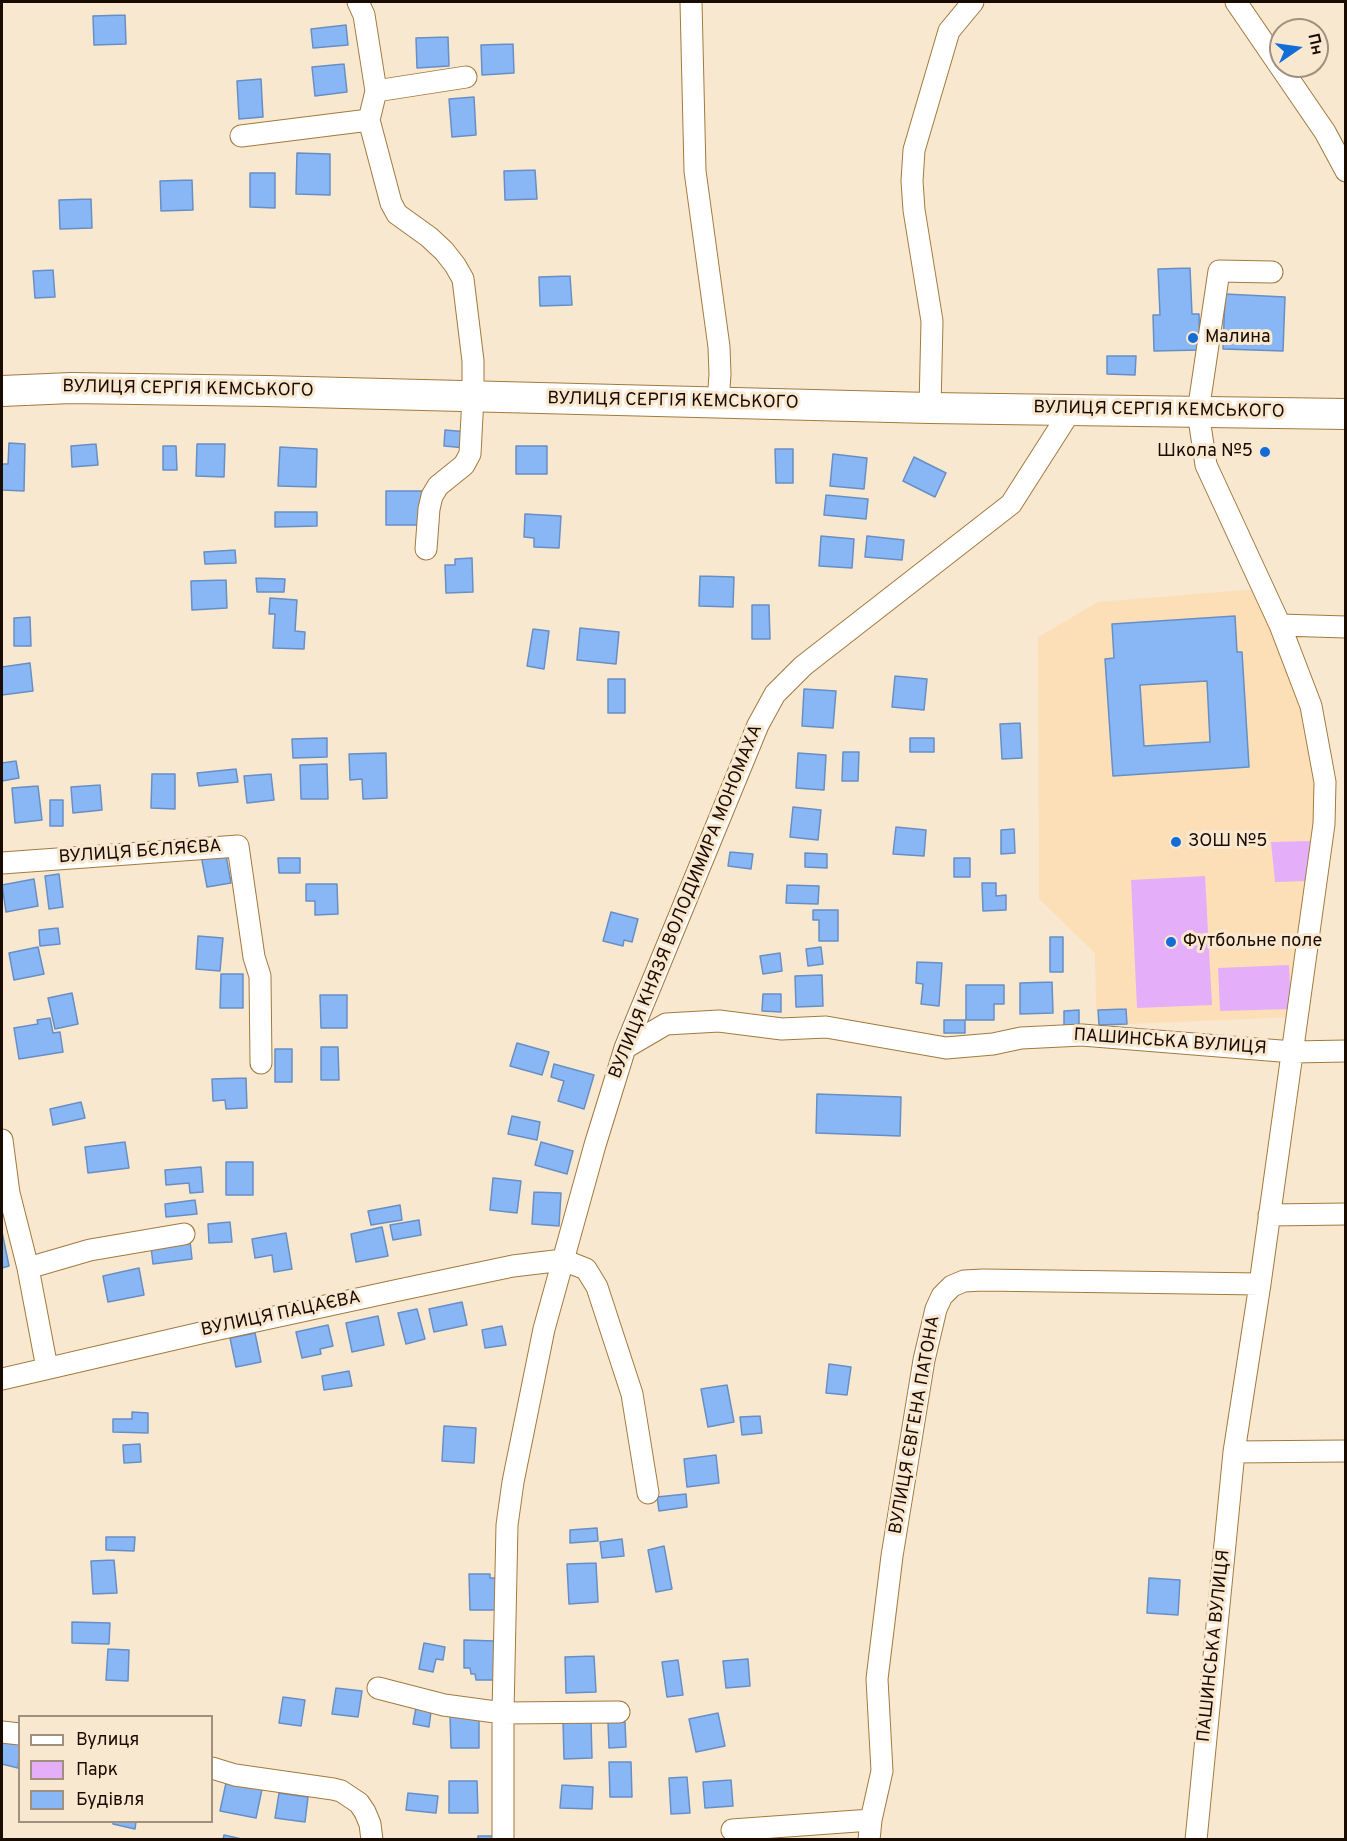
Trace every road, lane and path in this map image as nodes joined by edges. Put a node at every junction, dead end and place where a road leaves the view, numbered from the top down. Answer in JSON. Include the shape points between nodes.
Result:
{"nodes":[{"id":1,"x":358,"y":2,"type":"edge"},
{"id":2,"x":691,"y":2,"type":"edge"},
{"id":3,"x":973,"y":2,"type":"edge"},
{"id":4,"x":1236,"y":2,"type":"edge"},
{"id":5,"x":466,"y":77,"type":"dead end"},
{"id":6,"x":376,"y":91,"type":"junction"},
{"id":7,"x":369,"y":120,"type":"junction"},
{"id":8,"x":241,"y":136,"type":"dead end"},
{"id":9,"x":1346,"y":171,"type":"edge"},
{"id":10,"x":1272,"y":272,"type":"dead end"},
{"id":11,"x":2,"y":391,"type":"edge"},
{"id":12,"x":473,"y":397,"type":"junction"},
{"id":13,"x":718,"y":403,"type":"junction"},
{"id":14,"x":930,"y":408,"type":"junction"},
{"id":15,"x":1071,"y":410,"type":"junction"},
{"id":16,"x":1198,"y":412,"type":"junction"},
{"id":17,"x":1346,"y":414,"type":"edge"},
{"id":18,"x":426,"y":549,"type":"dead end"},
{"id":19,"x":1280,"y":626,"type":"junction"},
{"id":20,"x":1346,"y":627,"type":"edge"},
{"id":21,"x":2,"y":863,"type":"edge"},
{"id":22,"x":625,"y":1048,"type":"junction"},
{"id":23,"x":1346,"y":1051,"type":"edge"},
{"id":24,"x":1293,"y":1052,"type":"junction"},
{"id":25,"x":261,"y":1064,"type":"dead end"},
{"id":26,"x":2,"y":1140,"type":"edge"},
{"id":27,"x":1346,"y":1214,"type":"edge"},
{"id":28,"x":1269,"y":1215,"type":"junction"},
{"id":29,"x":184,"y":1234,"type":"dead end"},
{"id":30,"x":563,"y":1260,"type":"junction"},
{"id":31,"x":28,"y":1268,"type":"junction"},
{"id":32,"x":1260,"y":1284,"type":"junction"},
{"id":33,"x":47,"y":1368,"type":"junction"},
{"id":34,"x":2,"y":1379,"type":"edge"},
{"id":35,"x":1346,"y":1451,"type":"edge"},
{"id":36,"x":1234,"y":1452,"type":"junction"},
{"id":37,"x":648,"y":1493,"type":"dead end"},
{"id":38,"x":378,"y":1688,"type":"dead end"},
{"id":39,"x":619,"y":1712,"type":"dead end"},
{"id":40,"x":503,"y":1713,"type":"junction"},
{"id":41,"x":2,"y":1732,"type":"edge"},
{"id":42,"x":18,"y":1734,"type":"edge"},
{"id":43,"x":213,"y":1768,"type":"edge"},
{"id":44,"x":732,"y":1830,"type":"dead end"},
{"id":45,"x":870,"y":1830,"type":"edge"},
{"id":46,"x":372,"y":1839,"type":"edge"},
{"id":47,"x":503,"y":1839,"type":"edge"},
{"id":48,"x":1196,"y":1839,"type":"edge"}],
"edges":[{"from":1,"to":6,"type":"street","via":[[364,15]]},
{"from":2,"to":13,"type":"street","via":[[695,171],[719,346]]},
{"from":3,"to":14,"type":"street","via":[[949,31],[914,150],[914,210],[932,321]]},
{"from":4,"to":9,"type":"street","via":[[1325,132]]},
{"from":5,"to":6,"type":"street"},
{"from":6,"to":7,"type":"street"},
{"from":7,"to":8,"type":"street"},
{"from":7,"to":12,"type":"street","via":[[397,214],[444,251],[463,279]]},
{"from":10,"to":16,"type":"street","name":"ПАШИНСЬКА ВУЛИЦЯ","via":[[1219,271]]},
{"from":11,"to":12,"type":"highway","name":"ВУЛИЦЯ СЕРГІЯ КЕМСЬКОГО","via":[[255,390]]},
{"from":12,"to":13,"type":"highway","name":"ВУЛИЦЯ СЕРГІЯ КЕМСЬКОГО"},
{"from":12,"to":18,"type":"street","via":[[470,454],[432,496]]},
{"from":13,"to":14,"type":"highway","name":"ВУЛИЦЯ СЕРГІЯ КЕМСЬКОГО"},
{"from":14,"to":15,"type":"highway","name":"ВУЛИЦЯ СЕРГІЯ КЕМСЬКОГО"},
{"from":15,"to":16,"type":"highway","name":"ВУЛИЦЯ СЕРГІЯ КЕМСЬКОГО"},
{"from":15,"to":22,"type":"street","name":"ВУЛИЦЯ КНЯЗЯ ВОЛОДИМИРА МОНОМАХА","via":[[1011,504],[803,666],[775,694],[758,725]]},
{"from":16,"to":17,"type":"highway","name":"ВУЛИЦЯ СЕРГІЯ КЕМСЬКОГО"},
{"from":16,"to":19,"type":"street","name":"ПАШИНСЬКА ВУЛИЦЯ","via":[[1206,465]]},
{"from":19,"to":20,"type":"street"},
{"from":19,"to":24,"type":"street","name":"ПАШИНСЬКА ВУЛИЦЯ","via":[[1311,706],[1325,782],[1324,824]]},
{"from":21,"to":25,"type":"street","name":"ВУЛИЦЯ БЄЛЯЄВА","via":[[238,846],[260,976]]},
{"from":22,"to":24,"type":"street","name":"ПАШИНСЬКА ВУЛИЦЯ","via":[[666,1024],[719,1021],[782,1029],[826,1028],[946,1048],[1082,1035]]},
{"from":22,"to":30,"type":"street","name":"ВУЛИЦЯ КНЯЗЯ ВОЛОДИМИРА МОНОМАХА"},
{"from":23,"to":24,"type":"street"},
{"from":24,"to":28,"type":"street","name":"ПАШИНСЬКА ВУЛИЦЯ"},
{"from":26,"to":31,"type":"street","via":[[9,1194]]},
{"from":27,"to":28,"type":"street"},
{"from":28,"to":32,"type":"street","name":"ПАШИНСЬКА ВУЛИЦЯ"},
{"from":29,"to":31,"type":"street","via":[[90,1250]]},
{"from":30,"to":33,"type":"street","name":"ВУЛИЦЯ ПАЦАЄВА","via":[[513,1266]]},
{"from":30,"to":37,"type":"street","via":[[586,1269],[597,1287],[632,1394]]},
{"from":30,"to":40,"type":"street","name":"ВУЛИЦЯ КНЯЗЯ ВОЛОДИМИРА МОНОМАХА","via":[[544,1329],[513,1482]]},
{"from":31,"to":33,"type":"street"},
{"from":32,"to":36,"type":"street","name":"ПАШИНСЬКА ВУЛИЦЯ"},
{"from":32,"to":45,"type":"street","name":"ВУЛИЦЯ ЄВГЕНА ПАТОНА","via":[[983,1280],[964,1281],[942,1296],[924,1360],[892,1556],[877,1679],[882,1771]]},
{"from":33,"to":34,"type":"street","name":"ВУЛИЦЯ ПАЦАЄВА"},
{"from":35,"to":36,"type":"street"},
{"from":36,"to":48,"type":"street","name":"ПАШИНСЬКА ВУЛИЦЯ"},
{"from":38,"to":40,"type":"street","via":[[444,1705]]},
{"from":39,"to":40,"type":"street"},
{"from":40,"to":47,"type":"street","name":"ВУЛИЦЯ КНЯЗЯ ВОЛОДИМИРА МОНОМАХА"},
{"from":41,"to":42,"type":"street"},
{"from":43,"to":46,"type":"street","via":[[341,1791],[365,1812]]},
{"from":44,"to":45,"type":"street"}]}
